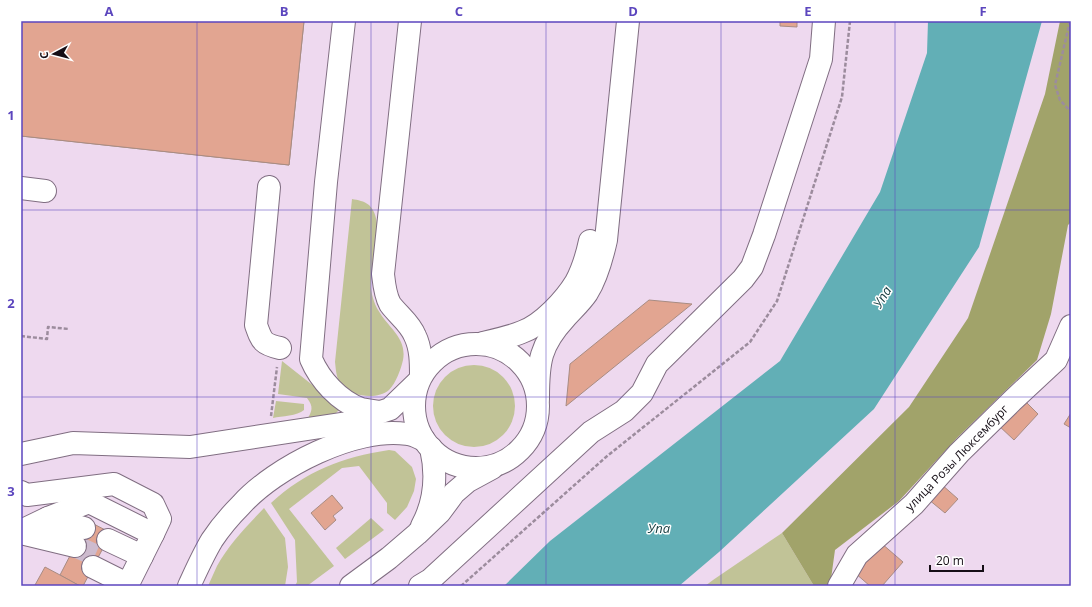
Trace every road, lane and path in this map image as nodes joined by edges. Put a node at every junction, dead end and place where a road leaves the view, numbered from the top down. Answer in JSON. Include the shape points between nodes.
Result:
{"nodes":[{"id":1,"x":344,"y":21,"type":"edge"},
{"id":2,"x":410,"y":21,"type":"edge"},
{"id":3,"x":614,"y":21,"type":"edge"},
{"id":4,"x":628,"y":21,"type":"edge"},
{"id":5,"x":824,"y":21,"type":"edge"},
{"id":6,"x":1070,"y":21,"type":"edge"},
{"id":7,"x":1071,"y":112,"type":"edge"},
{"id":8,"x":269,"y":187,"type":"dead end"},
{"id":9,"x":21,"y":188,"type":"edge"},
{"id":10,"x":45,"y":191,"type":"dead end"},
{"id":11,"x":1071,"y":326,"type":"edge"},
{"id":12,"x":69,"y":329,"type":"dead end"},
{"id":13,"x":21,"y":336,"type":"edge"},
{"id":14,"x":483,"y":343,"type":"junction"},
{"id":15,"x":279,"y":357,"type":"joint"},
{"id":16,"x":1064,"y":365,"type":"edge"},
{"id":17,"x":420,"y":379,"type":"junction"},
{"id":18,"x":538,"y":398,"type":"junction"},
{"id":19,"x":380,"y":412,"type":"junction"},
{"id":20,"x":270,"y":421,"type":"dead end"},
{"id":21,"x":427,"y":444,"type":"junction"},
{"id":22,"x":22,"y":450,"type":"edge"},
{"id":23,"x":501,"y":464,"type":"junction"},
{"id":24,"x":21,"y":492,"type":"edge"},
{"id":25,"x":31,"y":527,"type":"edge"},
{"id":26,"x":153,"y":534,"type":"junction"},
{"id":27,"x":417,"y":534,"type":"junction"},
{"id":28,"x":78,"y":541,"type":"junction"},
{"id":29,"x":21,"y":544,"type":"edge"},
{"id":30,"x":133,"y":573,"type":"edge"},
{"id":31,"x":189,"y":586,"type":"edge"},
{"id":32,"x":351,"y":586,"type":"edge"},
{"id":33,"x":420,"y":586,"type":"edge"},
{"id":34,"x":839,"y":586,"type":"edge"}],
"edges":[{"from":1,"to":19,"type":"street","via":[[326,182],[311,359],[316,372],[341,397],[361,408]]},
{"from":2,"to":17,"type":"street","via":[[383,274],[384,287],[390,303],[416,336],[421,356]]},
{"from":3,"to":14,"type":"street","via":[[594,218],[587,256],[575,282],[557,306],[539,322],[523,332]]},
{"from":4,"to":18,"type":"street","via":[[602,259],[587,294],[560,324],[545,346],[539,361]]},
{"from":5,"to":33,"type":"street","via":[[821,59],[764,235],[752,267],[744,280],[657,364],[642,393],[624,411],[591,432],[430,580]]},
{"from":6,"to":7,"type":"path","via":[[1055,85],[1060,100]]},
{"from":8,"to":15,"type":"street","via":[[256,325],[259,335]]},
{"from":9,"to":10,"type":"street"},
{"from":11,"to":16,"type":"street","name":"улица Розы Люксембург"},
{"from":12,"to":13,"type":"path","via":[[48,327],[47,339]]},
{"from":14,"to":17,"type":"street","via":[[465,344],[447,350],[432,361]]},
{"from":14,"to":18,"type":"street","via":[[503,349],[520,361],[532,378]]},
{"from":15,"to":20,"type":"path"},
{"from":16,"to":34,"type":"street","name":"улица Розы Люксембург","via":[[1013,400],[959,453],[914,504],[857,554]]},
{"from":17,"to":19,"type":"street","via":[[390,409]]},
{"from":17,"to":21,"type":"street","via":[[414,397],[414,412]]},
{"from":18,"to":23,"type":"street","via":[[538,418],[530,437],[518,453]]},
{"from":19,"to":22,"type":"street","via":[[347,423],[190,447],[73,443]]},
{"from":21,"to":23,"type":"street","via":[[446,460],[463,467],[482,468]]},
{"from":21,"to":27,"type":"street","via":[[434,463],[435,483],[426,518]]},
{"from":21,"to":31,"type":"street","via":[[409,434],[396,432],[352,440],[308,456],[274,476],[241,504],[213,539]]},
{"from":23,"to":27,"type":"street","via":[[468,481]]},
{"from":24,"to":26,"type":"street","via":[[27,495],[114,484],[153,504],[160,519]]},
{"from":25,"to":26,"type":"street","via":[[89,502]]},
{"from":25,"to":28,"type":"street"},
{"from":25,"to":28,"type":"street"},
{"from":26,"to":30,"type":"street"},
{"from":27,"to":32,"type":"street"},
{"from":28,"to":29,"type":"street"},
{"from":30,"to":30,"type":"street","via":[[101,553]]}]}
